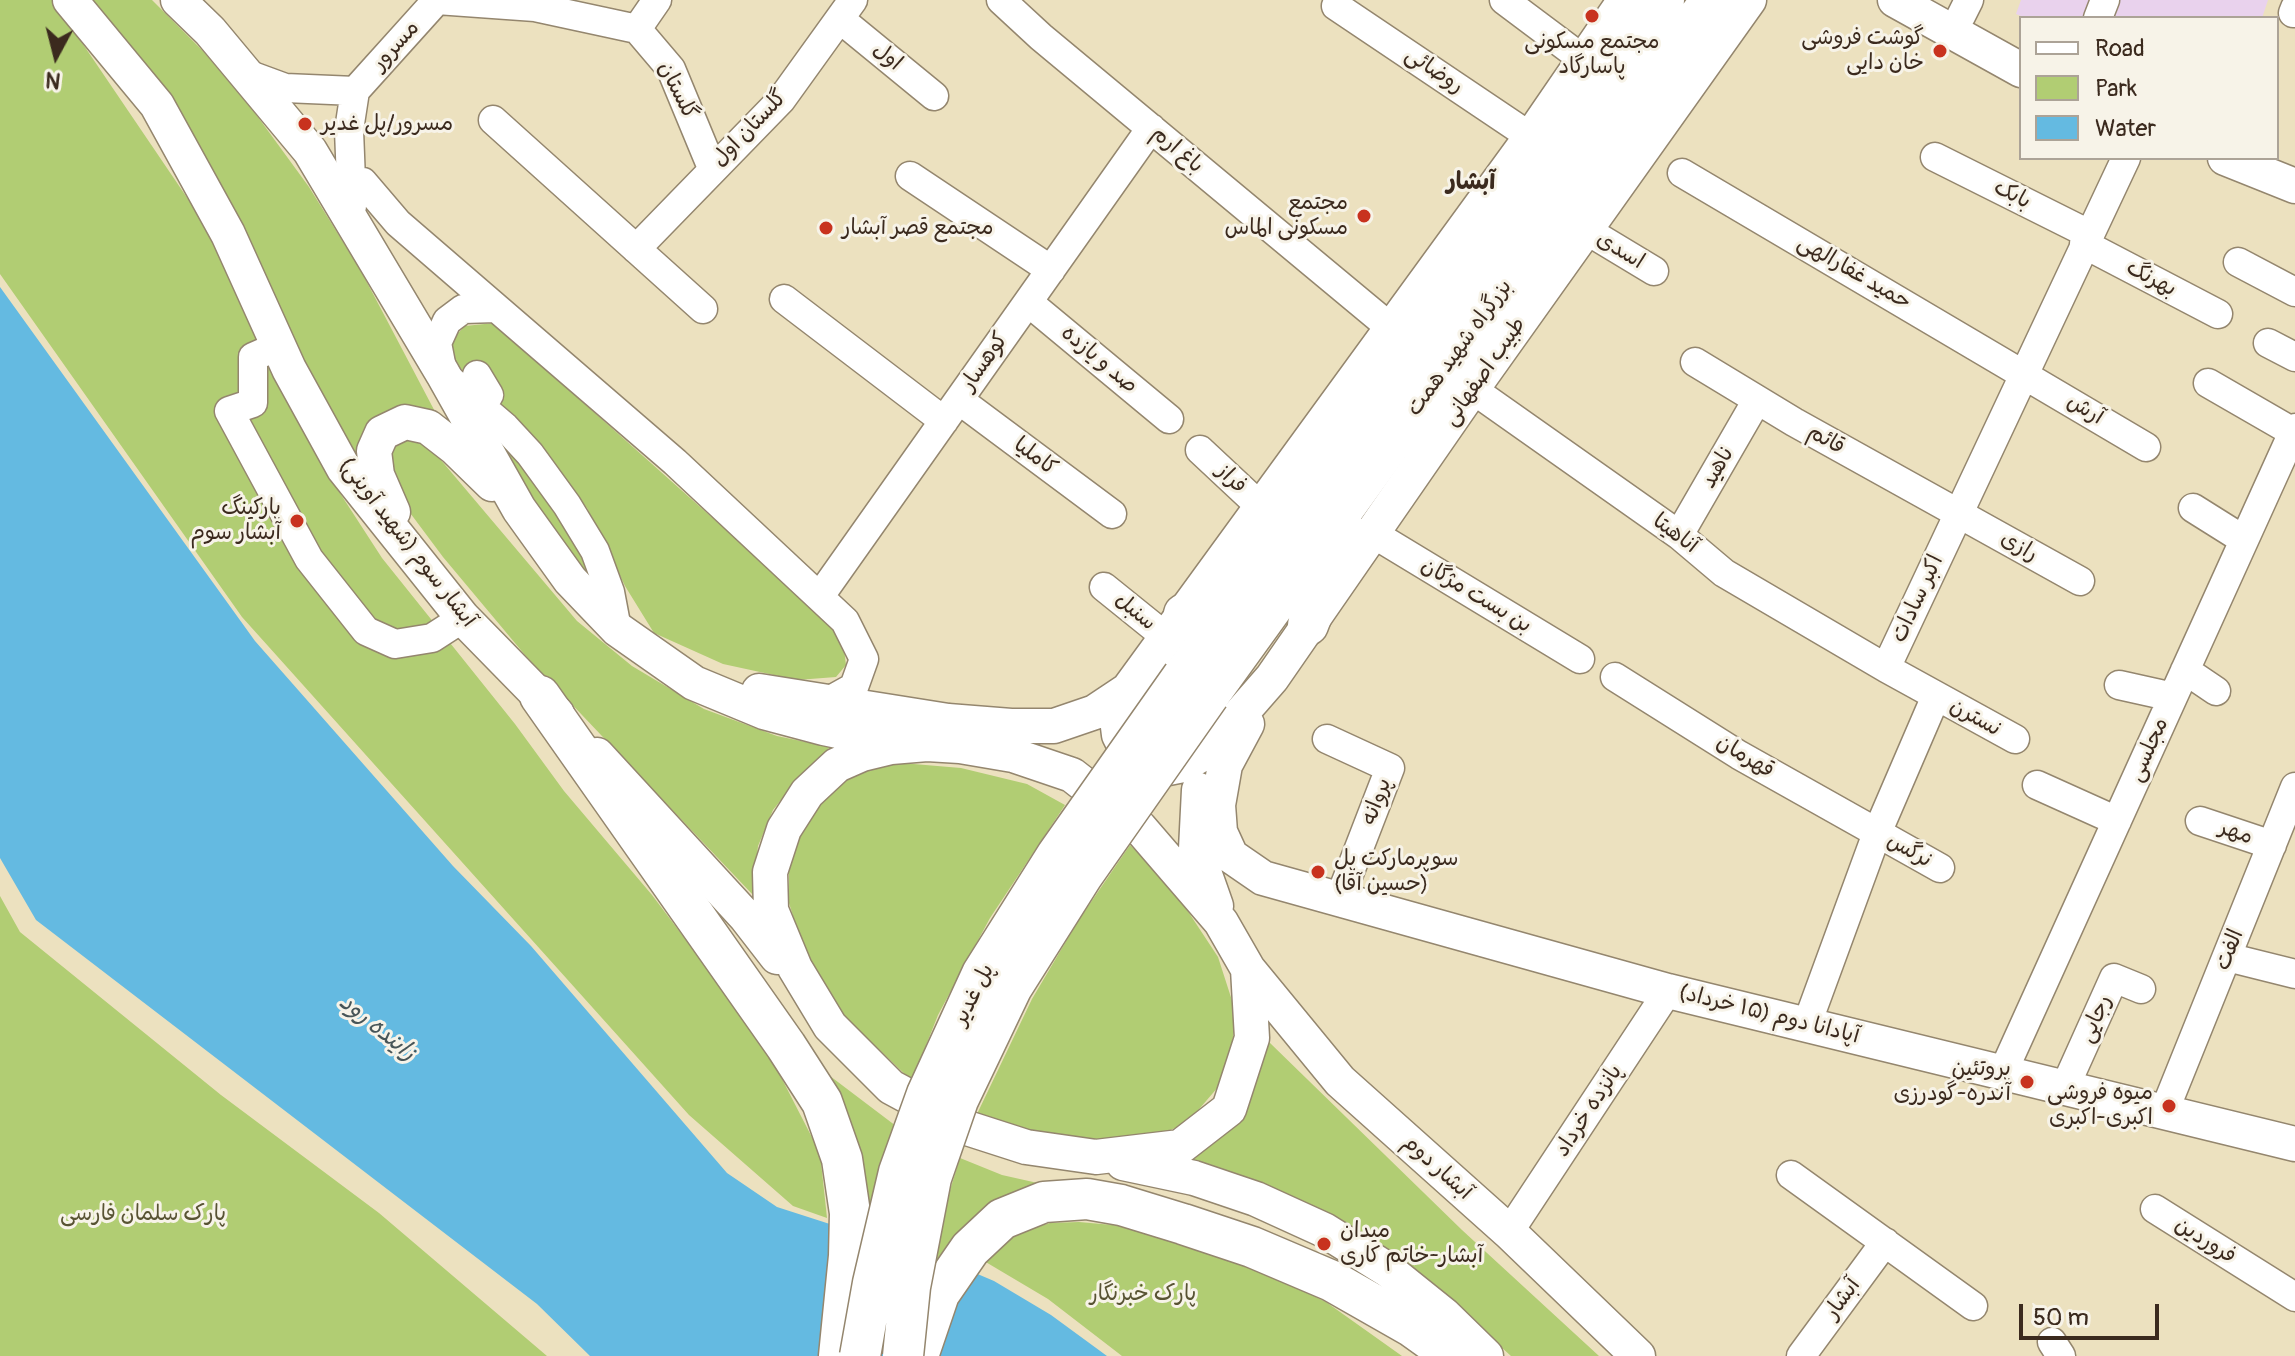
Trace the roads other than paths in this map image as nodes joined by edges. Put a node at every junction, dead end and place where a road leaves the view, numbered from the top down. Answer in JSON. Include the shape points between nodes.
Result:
{"nodes":[{"id":1,"x":70,"y":0,"type":"edge"},
{"id":2,"x":178,"y":0,"type":"edge"},
{"id":3,"x":437,"y":0,"type":"edge"},
{"id":4,"x":657,"y":0,"type":"edge"},
{"id":5,"x":1001,"y":0,"type":"edge"},
{"id":6,"x":1504,"y":0,"type":"edge"},
{"id":7,"x":1625,"y":0,"type":"edge"},
{"id":8,"x":1664,"y":0,"type":"edge"},
{"id":9,"x":1711,"y":0,"type":"edge"},
{"id":10,"x":1749,"y":0,"type":"edge"},
{"id":11,"x":1895,"y":0,"type":"edge"},
{"id":12,"x":1955,"y":5,"type":"edge"},
{"id":13,"x":1336,"y":6,"type":"dead end"},
{"id":14,"x":847,"y":9,"type":"edge"},
{"id":15,"x":637,"y":29,"type":"junction"},
{"id":16,"x":2019,"y":46,"type":"edge"},
{"id":17,"x":1584,"y":60,"type":"junction"},
{"id":18,"x":2019,"y":69,"type":"edge"},
{"id":19,"x":247,"y":74,"type":"junction"},
{"id":20,"x":355,"y":91,"type":"junction"},
{"id":21,"x":934,"y":96,"type":"dead end"},
{"id":22,"x":493,"y":120,"type":"dead end"},
{"id":23,"x":1151,"y":128,"type":"junction"},
{"id":24,"x":1531,"y":137,"type":"junction"},
{"id":25,"x":1935,"y":157,"type":"dead end"},
{"id":26,"x":2125,"y":160,"type":"edge"},
{"id":27,"x":2230,"y":160,"type":"edge"},
{"id":28,"x":2273,"y":160,"type":"edge"},
{"id":29,"x":712,"y":168,"type":"junction"},
{"id":30,"x":2295,"y":169,"type":"edge"},
{"id":31,"x":1682,"y":173,"type":"dead end"},
{"id":32,"x":910,"y":176,"type":"dead end"},
{"id":33,"x":363,"y":182,"type":"dead end"},
{"id":34,"x":2295,"y":186,"type":"edge"},
{"id":35,"x":352,"y":220,"type":"junction"},
{"id":36,"x":1586,"y":230,"type":"junction"},
{"id":37,"x":2087,"y":239,"type":"junction"},
{"id":38,"x":636,"y":249,"type":"junction"},
{"id":39,"x":2238,"y":262,"type":"dead end"},
{"id":40,"x":1051,"y":270,"type":"junction"},
{"id":41,"x":1654,"y":271,"type":"dead end"},
{"id":42,"x":2295,"y":292,"type":"edge"},
{"id":43,"x":784,"y":299,"type":"dead end"},
{"id":44,"x":1028,"y":302,"type":"junction"},
{"id":45,"x":496,"y":308,"type":"junction"},
{"id":46,"x":703,"y":309,"type":"dead end"},
{"id":47,"x":2218,"y":314,"type":"dead end"},
{"id":48,"x":2268,"y":343,"type":"dead end"},
{"id":49,"x":278,"y":346,"type":"junction"},
{"id":50,"x":2295,"y":357,"type":"edge"},
{"id":51,"x":1410,"y":358,"type":"junction"},
{"id":52,"x":1695,"y":362,"type":"dead end"},
{"id":53,"x":443,"y":374,"type":"junction"},
{"id":54,"x":2025,"y":374,"type":"junction"},
{"id":55,"x":477,"y":375,"type":"dead end"},
{"id":56,"x":2208,"y":383,"type":"dead end"},
{"id":57,"x":1472,"y":389,"type":"junction"},
{"id":58,"x":1757,"y":400,"type":"junction"},
{"id":59,"x":481,"y":406,"type":"junction"},
{"id":60,"x":951,"y":410,"type":"junction"},
{"id":61,"x":1169,"y":419,"type":"dead end"},
{"id":62,"x":2294,"y":430,"type":"edge"},
{"id":63,"x":2146,"y":447,"type":"dead end"},
{"id":64,"x":1200,"y":450,"type":"dead end"},
{"id":65,"x":1262,"y":508,"type":"junction"},
{"id":66,"x":2193,"y":508,"type":"dead end"},
{"id":67,"x":519,"y":509,"type":"junction"},
{"id":68,"x":1959,"y":512,"type":"junction"},
{"id":69,"x":1112,"y":514,"type":"dead end"},
{"id":70,"x":1372,"y":533,"type":"junction"},
{"id":71,"x":1679,"y":535,"type":"junction"},
{"id":72,"x":2244,"y":540,"type":"junction"},
{"id":73,"x":412,"y":556,"type":"junction"},
{"id":74,"x":2080,"y":581,"type":"dead end"},
{"id":75,"x":1104,"y":587,"type":"dead end"},
{"id":76,"x":820,"y":596,"type":"junction"},
{"id":77,"x":463,"y":618,"type":"junction"},
{"id":78,"x":1308,"y":625,"type":"junction"},
{"id":79,"x":1175,"y":626,"type":"junction"},
{"id":80,"x":617,"y":629,"type":"junction"},
{"id":81,"x":1580,"y":659,"type":"dead end"},
{"id":82,"x":1886,"y":668,"type":"junction"},
{"id":83,"x":2185,"y":670,"type":"junction"},
{"id":84,"x":1615,"y":677,"type":"dead end"},
{"id":85,"x":1272,"y":678,"type":"junction"},
{"id":86,"x":694,"y":683,"type":"junction"},
{"id":87,"x":2119,"y":685,"type":"dead end"},
{"id":88,"x":1196,"y":686,"type":"junction"},
{"id":89,"x":1128,"y":690,"type":"junction"},
{"id":90,"x":2216,"y":691,"type":"dead end"},
{"id":91,"x":540,"y":696,"type":"junction"},
{"id":92,"x":1936,"y":696,"type":"junction"},
{"id":93,"x":2173,"y":697,"type":"junction"},
{"id":94,"x":827,"y":702,"type":"junction"},
{"id":95,"x":1327,"y":739,"type":"dead end"},
{"id":96,"x":2015,"y":739,"type":"dead end"},
{"id":97,"x":1217,"y":741,"type":"junction"},
{"id":98,"x":909,"y":746,"type":"junction"},
{"id":99,"x":2037,"y":785,"type":"dead end"},
{"id":100,"x":2292,"y":802,"type":"edge"},
{"id":101,"x":2117,"y":821,"type":"junction"},
{"id":102,"x":2200,"y":821,"type":"dead end"},
{"id":103,"x":1877,"y":833,"type":"junction"},
{"id":104,"x":2272,"y":845,"type":"junction"},
{"id":105,"x":1940,"y":868,"type":"dead end"},
{"id":106,"x":1339,"y":900,"type":"junction"},
{"id":107,"x":1221,"y":922,"type":"junction"},
{"id":108,"x":2227,"y":957,"type":"junction"},
{"id":109,"x":1248,"y":969,"type":"junction"},
{"id":110,"x":2295,"y":974,"type":"edge"},
{"id":111,"x":2141,"y":989,"type":"dead end"},
{"id":112,"x":1668,"y":991,"type":"junction"},
{"id":113,"x":1807,"y":1024,"type":"junction"},
{"id":114,"x":830,"y":1026,"type":"junction"},
{"id":115,"x":2003,"y":1072,"type":"junction"},
{"id":116,"x":2065,"y":1087,"type":"junction"},
{"id":117,"x":2164,"y":1112,"type":"junction"},
{"id":118,"x":2295,"y":1144,"type":"edge"},
{"id":119,"x":1096,"y":1157,"type":"junction"},
{"id":120,"x":1791,"y":1175,"type":"dead end"},
{"id":121,"x":2155,"y":1209,"type":"dead end"},
{"id":122,"x":1509,"y":1232,"type":"junction"},
{"id":123,"x":1885,"y":1242,"type":"junction"},
{"id":124,"x":2295,"y":1297,"type":"edge"},
{"id":125,"x":1973,"y":1306,"type":"dead end"},
{"id":126,"x":839,"y":1356,"type":"edge"},
{"id":127,"x":860,"y":1356,"type":"edge"},
{"id":128,"x":903,"y":1356,"type":"edge"},
{"id":129,"x":918,"y":1356,"type":"edge"},
{"id":130,"x":1453,"y":1356,"type":"edge"},
{"id":131,"x":1486,"y":1356,"type":"edge"},
{"id":132,"x":1638,"y":1356,"type":"edge"},
{"id":133,"x":1801,"y":1356,"type":"edge"}],
"edges":[{"from":1,"to":49,"type":"main road","name":"آبشار سوم (شهید آوینی)","via":[[157,105],[228,234]]},
{"from":2,"to":19,"type":"main road"},
{"from":3,"to":15,"type":"street","via":[[535,7]]},
{"from":3,"to":20,"type":"street","name":"مسرور"},
{"from":4,"to":15,"type":"street"},
{"from":5,"to":23,"type":"street","name":"باغ ارم"},
{"from":6,"to":17,"type":"street"},
{"from":7,"to":17,"type":"main road"},
{"from":8,"to":51,"type":"highway","name":"بزرگراه شهید همت"},
{"from":9,"to":51,"type":"highway","name":"بزرگراه شهید همت"},
{"from":10,"to":36,"type":"main road","name":"طبیب اصفهانی"},
{"from":11,"to":18,"type":"main road"},
{"from":12,"to":16,"type":"main road","via":[[1987,32]]},
{"from":13,"to":24,"type":"street","name":"روضائی"},
{"from":14,"to":21,"type":"street","name":"اول"},
{"from":14,"to":29,"type":"street","name":"گلستان اول","via":[[781,100]]},
{"from":15,"to":29,"type":"street","name":"گلستان","via":[[671,69]]},
{"from":17,"to":24,"type":"main road"},
{"from":19,"to":20,"type":"street","via":[[285,88]]},
{"from":19,"to":35,"type":"main road","via":[[310,151]]},
{"from":20,"to":35,"type":"street","via":[[349,130]]},
{"from":22,"to":38,"type":"street"},
{"from":23,"to":40,"type":"street","name":"کوهسار"},
{"from":23,"to":51,"type":"street","name":"باغ ارم"},
{"from":24,"to":51,"type":"main road"},
{"from":25,"to":37,"type":"street","name":"بابک"},
{"from":26,"to":37,"type":"street","name":"اکبر سادات"},
{"from":27,"to":34,"type":"main road"},
{"from":28,"to":30,"type":"main road"},
{"from":29,"to":38,"type":"street","name":"گلستان اول"},
{"from":31,"to":54,"type":"street","name":"حمید غفارالهی"},
{"from":32,"to":40,"type":"street"},
{"from":33,"to":45,"type":"street","via":[[398,223]]},
{"from":35,"to":53,"type":"main road"},
{"from":36,"to":41,"type":"street","name":"اسدی"},
{"from":36,"to":57,"type":"main road","name":"طبیب اصفهانی"},
{"from":37,"to":47,"type":"street","name":"بهرنگ"},
{"from":37,"to":54,"type":"street","name":"اکبر سادات"},
{"from":38,"to":46,"type":"street"},
{"from":39,"to":42,"type":"street"},
{"from":40,"to":44,"type":"street","name":"کوهسار"},
{"from":43,"to":60,"type":"street","name":"کاملیا"},
{"from":44,"to":60,"type":"street","name":"کوهسار"},
{"from":44,"to":61,"type":"street","name":"صد و یازده"},
{"from":45,"to":53,"type":"street","via":[[463,309],[447,321],[437,343]]},
{"from":45,"to":76,"type":"street"},
{"from":48,"to":50,"type":"street"},
{"from":49,"to":73,"type":"main road","name":"آبشار سوم (شهید آوینی)","via":[[344,469]]},
{"from":49,"to":77,"type":"street","via":[[253,357],[253,403],[229,411],[309,559],[366,631],[395,644],[432,638]]},
{"from":51,"to":65,"type":"main road"},
{"from":51,"to":78,"type":"highway","via":[[1408,451],[1323,586]]},
{"from":51,"to":79,"type":"highway","via":[[1365,388],[1206,603]]},
{"from":51,"to":88,"type":"highway","name":"بزرگراه شهید همت"},
{"from":52,"to":58,"type":"street","name":"قائم"},
{"from":53,"to":59,"type":"street"},
{"from":53,"to":67,"type":"main road"},
{"from":54,"to":63,"type":"street","name":"آرش"},
{"from":54,"to":68,"type":"street","name":"اکبر سادات"},
{"from":55,"to":59,"type":"street","via":[[489,395]]},
{"from":56,"to":62,"type":"street"},
{"from":57,"to":70,"type":"main road","name":"طبیب اصفهانی"},
{"from":57,"to":71,"type":"street","name":"آناهیتا"},
{"from":58,"to":68,"type":"street","name":"قائم"},
{"from":58,"to":71,"type":"street","name":"ناهید"},
{"from":59,"to":80,"type":"street","via":[[530,454],[567,505],[595,551]]},
{"from":60,"to":69,"type":"street","name":"کاملیا"},
{"from":60,"to":76,"type":"street","name":"کوهسار"},
{"from":62,"to":72,"type":"street","name":"مجلسی"},
{"from":64,"to":65,"type":"street","name":"فراز"},
{"from":65,"to":79,"type":"main road"},
{"from":66,"to":72,"type":"street"},
{"from":67,"to":73,"type":"main road","via":[[428,427],[405,422],[382,433],[374,451],[377,475]]},
{"from":67,"to":80,"type":"main road","via":[[570,580]]},
{"from":68,"to":74,"type":"street","name":"رازی"},
{"from":68,"to":82,"type":"street","name":"اکبر سادات"},
{"from":70,"to":78,"type":"main road","name":"طبیب اصفهانی"},
{"from":70,"to":81,"type":"street","name":"بن بست مژگان"},
{"from":71,"to":82,"type":"street","name":"آناهیتا","via":[[1724,573]]},
{"from":72,"to":83,"type":"street","name":"مجلسی"},
{"from":73,"to":77,"type":"main road","name":"آبشار سوم (شهید آوینی)"},
{"from":75,"to":79,"type":"street","name":"سنبل"},
{"from":76,"to":94,"type":"street","via":[[845,621],[864,659],[854,687]]},
{"from":77,"to":91,"type":"main road","name":"آبشار سوم (شهید آوینی)"},
{"from":78,"to":85,"type":"main road","name":"طبیب اصفهانی"},
{"from":79,"to":89,"type":"main road"},
{"from":80,"to":86,"type":"main road"},
{"from":82,"to":92,"type":"street","name":"اکبر سادات"},
{"from":83,"to":90,"type":"street"},
{"from":83,"to":93,"type":"street","name":"مجلسی"},
{"from":84,"to":103,"type":"street","name":"قهرمان"},
{"from":85,"to":97,"type":"main road","name":"طبیب اصفهانی"},
{"from":85,"to":106,"type":"main road","via":[[1225,765],[1218,805],[1220,832],[1231,856],[1263,878]]},
{"from":86,"to":94,"type":"main road"},
{"from":86,"to":98,"type":"main road","via":[[764,712]]},
{"from":87,"to":93,"type":"street"},
{"from":88,"to":127,"type":"highway","name":"پل غدیر","bridge":true,"via":[[1057,855],[982,974],[927,1094],[899,1172]]},
{"from":88,"to":128,"type":"highway","name":"پل غدیر","bridge":true,"via":[[1012,987],[958,1100],[931,1178]]},
{"from":89,"to":94,"type":"main road","via":[[1095,712],[1054,726],[948,721]]},
{"from":89,"to":97,"type":"main road","via":[[1120,704],[1119,735],[1137,760],[1152,767],[1183,765]]},
{"from":91,"to":114,"type":"main road","name":"آبشار سوم (شهید آوینی)","via":[[746,917]]},
{"from":91,"to":126,"type":"highway","via":[[822,1102],[847,1188],[849,1256]]},
{"from":92,"to":96,"type":"street","name":"نسترن"},
{"from":92,"to":103,"type":"street"},
{"from":93,"to":101,"type":"street","name":"مجلسی"},
{"from":95,"to":106,"type":"street","name":"پروانه","via":[[1390,768]]},
{"from":97,"to":107,"type":"main road","via":[[1199,782],[1196,849]]},
{"from":98,"to":107,"type":"main road","via":[[960,746],[1013,755],[1072,775],[1140,828]]},
{"from":98,"to":114,"type":"main road","via":[[862,754],[837,765],[807,793],[784,829],[770,872],[771,910],[795,968]]},
{"from":99,"to":101,"type":"street"},
{"from":100,"to":104,"type":"street","name":"الفت"},
{"from":101,"to":115,"type":"street","name":"مجلسی"},
{"from":102,"to":104,"type":"street","name":"مهر"},
{"from":103,"to":105,"type":"street","name":"نرگس"},
{"from":103,"to":113,"type":"street"},
{"from":104,"to":108,"type":"street","name":"الفت"},
{"from":106,"to":107,"type":"main road","via":[[1247,889],[1231,899]]},
{"from":106,"to":112,"type":"main road","name":"آپادانا دوم (۱۵ خرداد)"},
{"from":107,"to":109,"type":"main road","name":"آبشار دوم"},
{"from":108,"to":110,"type":"street"},
{"from":108,"to":117,"type":"street","name":"الفت"},
{"from":109,"to":119,"type":"main road","via":[[1252,1038],[1229,1109],[1180,1147]]},
{"from":109,"to":122,"type":"main road","name":"آبشار دوم","via":[[1340,1081]]},
{"from":111,"to":116,"type":"street","name":"رجایی","via":[[2114,978]]},
{"from":112,"to":113,"type":"main road","name":"آپادانا دوم (۱۵ خرداد)"},
{"from":112,"to":122,"type":"street","name":"پانزده خرداد"},
{"from":113,"to":115,"type":"main road","name":"آپادانا دوم (۱۵ خرداد)"},
{"from":114,"to":119,"type":"main road","via":[[891,1087],[967,1128],[1026,1147]]},
{"from":115,"to":116,"type":"main road","name":"آپادانا دوم (۱۵ خرداد)"},
{"from":116,"to":117,"type":"main road","name":"آپادانا دوم (۱۵ خرداد)"},
{"from":117,"to":118,"type":"main road","name":"آپادانا دوم (۱۵ خرداد)"},
{"from":119,"to":131,"type":"main road","via":[[1194,1178],[1324,1230],[1388,1270]]},
{"from":120,"to":123,"type":"street"},
{"from":121,"to":124,"type":"street","name":"فروردین"},
{"from":122,"to":132,"type":"main road","name":"آبشار دوم"},
{"from":123,"to":125,"type":"street"},
{"from":123,"to":133,"type":"street","name":"آبشار"},
{"from":129,"to":130,"type":"highway","via":[[939,1294],[970,1249],[1002,1219],[1044,1202],[1087,1199],[1252,1247],[1332,1281]]}]}
